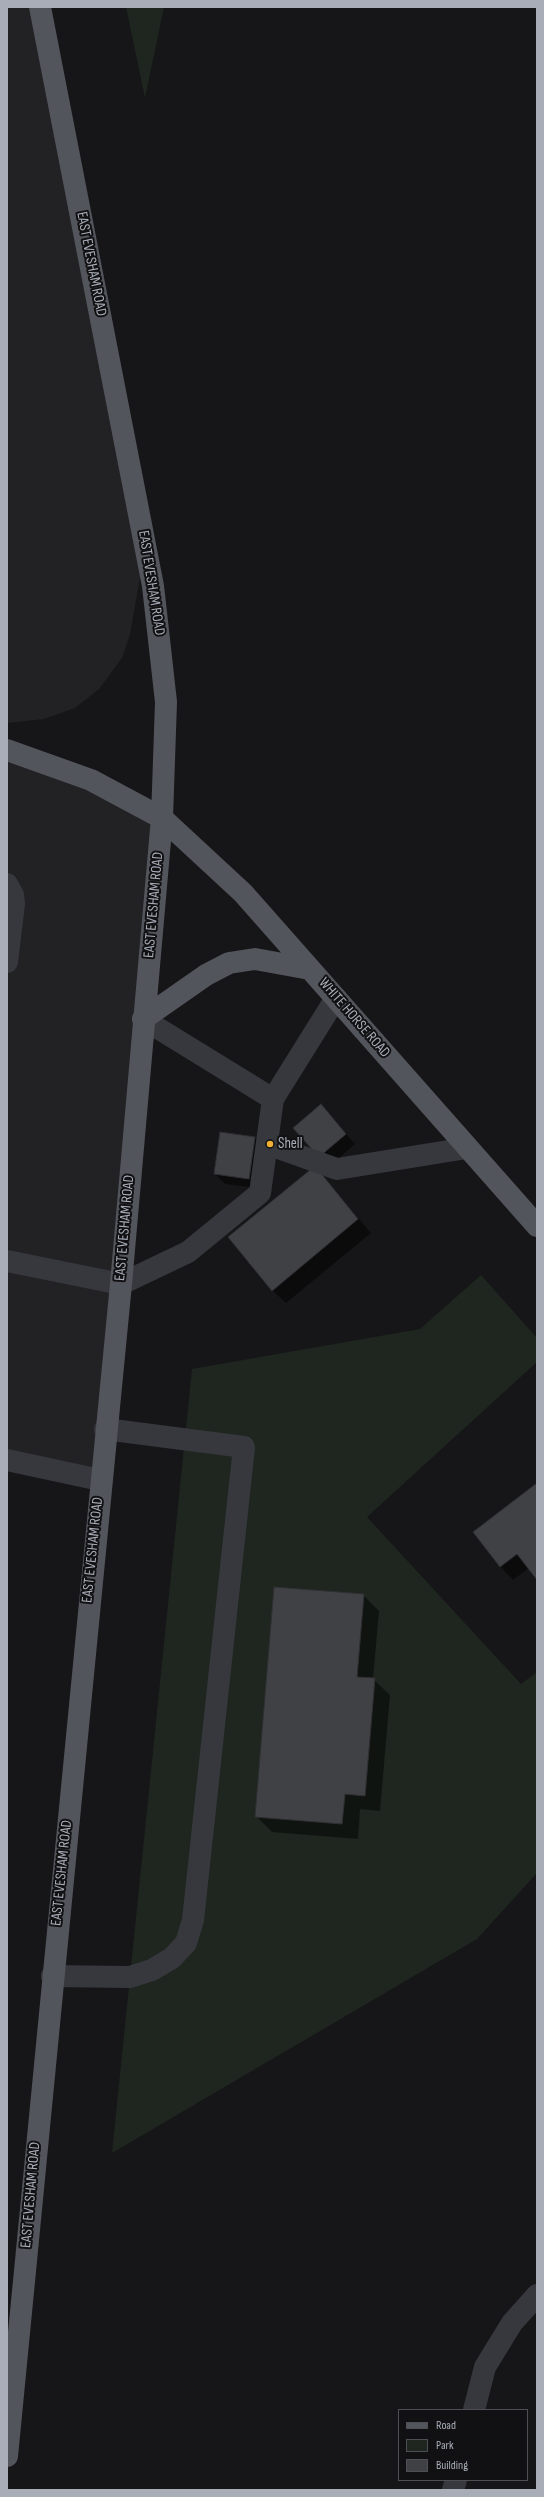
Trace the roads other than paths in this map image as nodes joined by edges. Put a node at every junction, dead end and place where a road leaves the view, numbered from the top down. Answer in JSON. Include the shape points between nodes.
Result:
{"nodes":[{"id":1,"x":40,"y":7,"type":"edge"},
{"id":2,"x":7,"y":750,"type":"edge"},
{"id":3,"x":162,"y":818,"type":"junction"},
{"id":4,"x":7,"y":884,"type":"edge"},
{"id":5,"x":7,"y":962,"type":"edge"},
{"id":6,"x":310,"y":969,"type":"junction"},
{"id":7,"x":336,"y":998,"type":"junction"},
{"id":8,"x":143,"y":1019,"type":"junction"},
{"id":9,"x":273,"y":1099,"type":"junction"},
{"id":10,"x":267,"y":1144,"type":"junction"},
{"id":11,"x":467,"y":1148,"type":"junction"},
{"id":12,"x":537,"y":1226,"type":"edge"},
{"id":13,"x":8,"y":1266,"type":"edge"},
{"id":14,"x":121,"y":1284,"type":"junction"},
{"id":15,"x":105,"y":1429,"type":"junction"},
{"id":16,"x":7,"y":1460,"type":"edge"},
{"id":17,"x":100,"y":1480,"type":"junction"},
{"id":18,"x":52,"y":1976,"type":"junction"},
{"id":19,"x":537,"y":2295,"type":"edge"},
{"id":20,"x":474,"y":2409,"type":"edge"},
{"id":21,"x":7,"y":2456,"type":"edge"}],
"edges":[{"from":1,"to":3,"type":"main road","name":"EAST EVESHAM ROAD","via":[[153,586],[166,702]]},
{"from":2,"to":3,"type":"main road","name":"WHITE HORSE ROAD","via":[[91,780]]},
{"from":3,"to":6,"type":"main road","name":"WHITE HORSE ROAD","via":[[243,892]]},
{"from":3,"to":8,"type":"main road","name":"EAST EVESHAM ROAD"},
{"from":4,"to":5,"type":"street","via":[[13,895],[14,904]]},
{"from":6,"to":7,"type":"main road","name":"WHITE HORSE ROAD"},
{"from":6,"to":8,"type":"main road","via":[[255,958],[229,963],[206,975]]},
{"from":7,"to":9,"type":"street"},
{"from":7,"to":11,"type":"main road","name":"WHITE HORSE ROAD"},
{"from":8,"to":9,"type":"street"},
{"from":8,"to":14,"type":"main road","name":"EAST EVESHAM ROAD"},
{"from":9,"to":10,"type":"street"},
{"from":10,"to":11,"type":"street","via":[[337,1169]]},
{"from":10,"to":14,"type":"street","via":[[260,1193],[188,1252]]},
{"from":11,"to":12,"type":"main road","name":"WHITE HORSE ROAD"},
{"from":13,"to":14,"type":"street"},
{"from":14,"to":15,"type":"main road","name":"EAST EVESHAM ROAD"},
{"from":15,"to":17,"type":"main road","name":"EAST EVESHAM ROAD"},
{"from":15,"to":18,"type":"street","via":[[244,1447],[193,1920],[186,1943],[172,1958],[152,1970],[130,1977]]},
{"from":16,"to":17,"type":"street"},
{"from":17,"to":18,"type":"main road","name":"EAST EVESHAM ROAD"},
{"from":18,"to":21,"type":"main road","name":"EAST EVESHAM ROAD"},
{"from":19,"to":20,"type":"street","via":[[512,2323],[485,2367]]}]}
